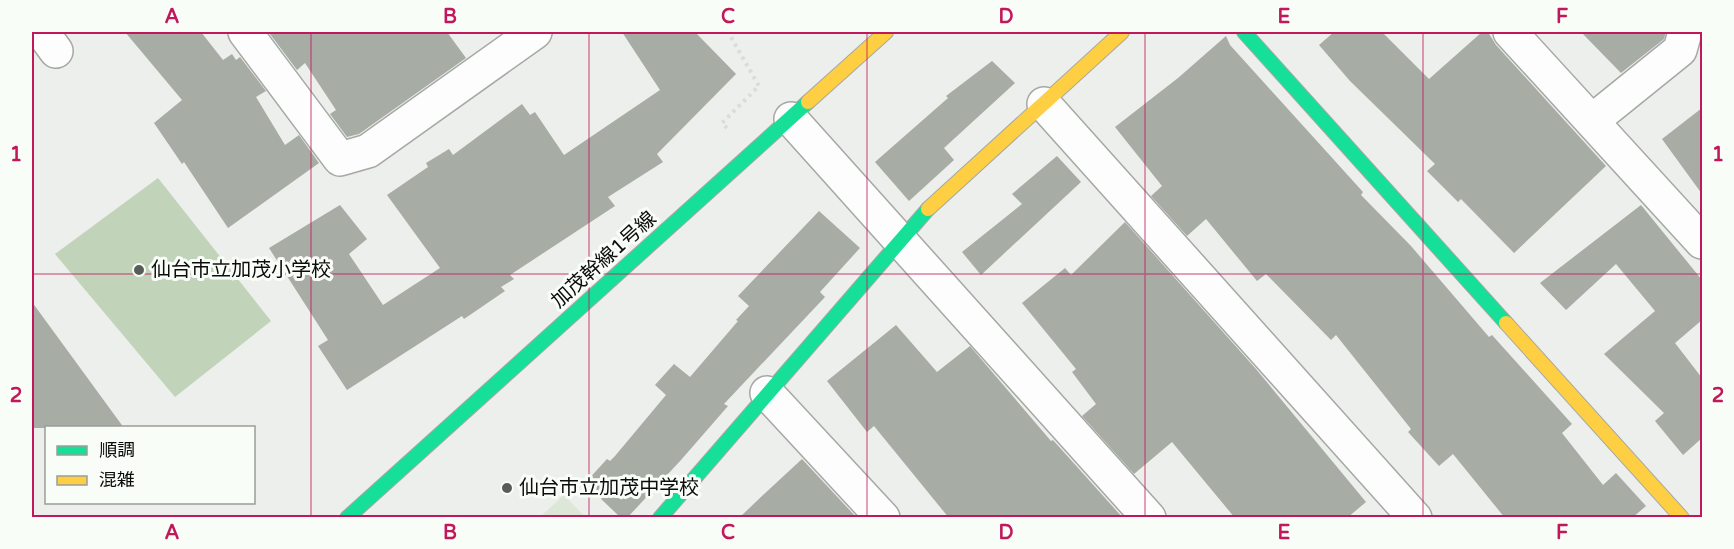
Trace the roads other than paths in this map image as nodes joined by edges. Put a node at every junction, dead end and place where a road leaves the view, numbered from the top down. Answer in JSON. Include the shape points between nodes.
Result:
{"nodes":[{"id":1,"x":245,"y":32,"type":"edge"},
{"id":2,"x":886,"y":32,"type":"edge"},
{"id":3,"x":1122,"y":32,"type":"edge"},
{"id":4,"x":1244,"y":32,"type":"edge"},
{"id":5,"x":1510,"y":32,"type":"edge"},
{"id":6,"x":1685,"y":32,"type":"edge"},
{"id":7,"x":514,"y":37,"type":"edge"},
{"id":8,"x":1044,"y":104,"type":"junction"},
{"id":9,"x":791,"y":119,"type":"junction"},
{"id":10,"x":1592,"y":121,"type":"junction"},
{"id":11,"x":898,"y":239,"type":"junction"},
{"id":12,"x":1702,"y":242,"type":"edge"},
{"id":13,"x":767,"y":393,"type":"junction"},
{"id":14,"x":347,"y":518,"type":"edge"},
{"id":15,"x":660,"y":518,"type":"edge"},
{"id":16,"x":883,"y":518,"type":"edge"},
{"id":17,"x":1149,"y":518,"type":"edge"},
{"id":18,"x":1415,"y":518,"type":"edge"},
{"id":19,"x":1682,"y":518,"type":"edge"}],
"edges":[{"from":1,"to":7,"type":"street","via":[[340,159],[368,151]]},
{"from":2,"to":9,"type":"street","name":"加茂幹線1号線"},
{"from":3,"to":8,"type":"street"},
{"from":4,"to":19,"type":"street"},
{"from":5,"to":10,"type":"street"},
{"from":6,"to":10,"type":"street","via":[[1680,51]]},
{"from":8,"to":11,"type":"street"},
{"from":8,"to":18,"type":"street"},
{"from":9,"to":11,"type":"street"},
{"from":9,"to":14,"type":"street","name":"加茂幹線1号線"},
{"from":10,"to":12,"type":"street"},
{"from":11,"to":13,"type":"street"},
{"from":11,"to":17,"type":"street"},
{"from":13,"to":15,"type":"street"},
{"from":13,"to":16,"type":"street"}]}
